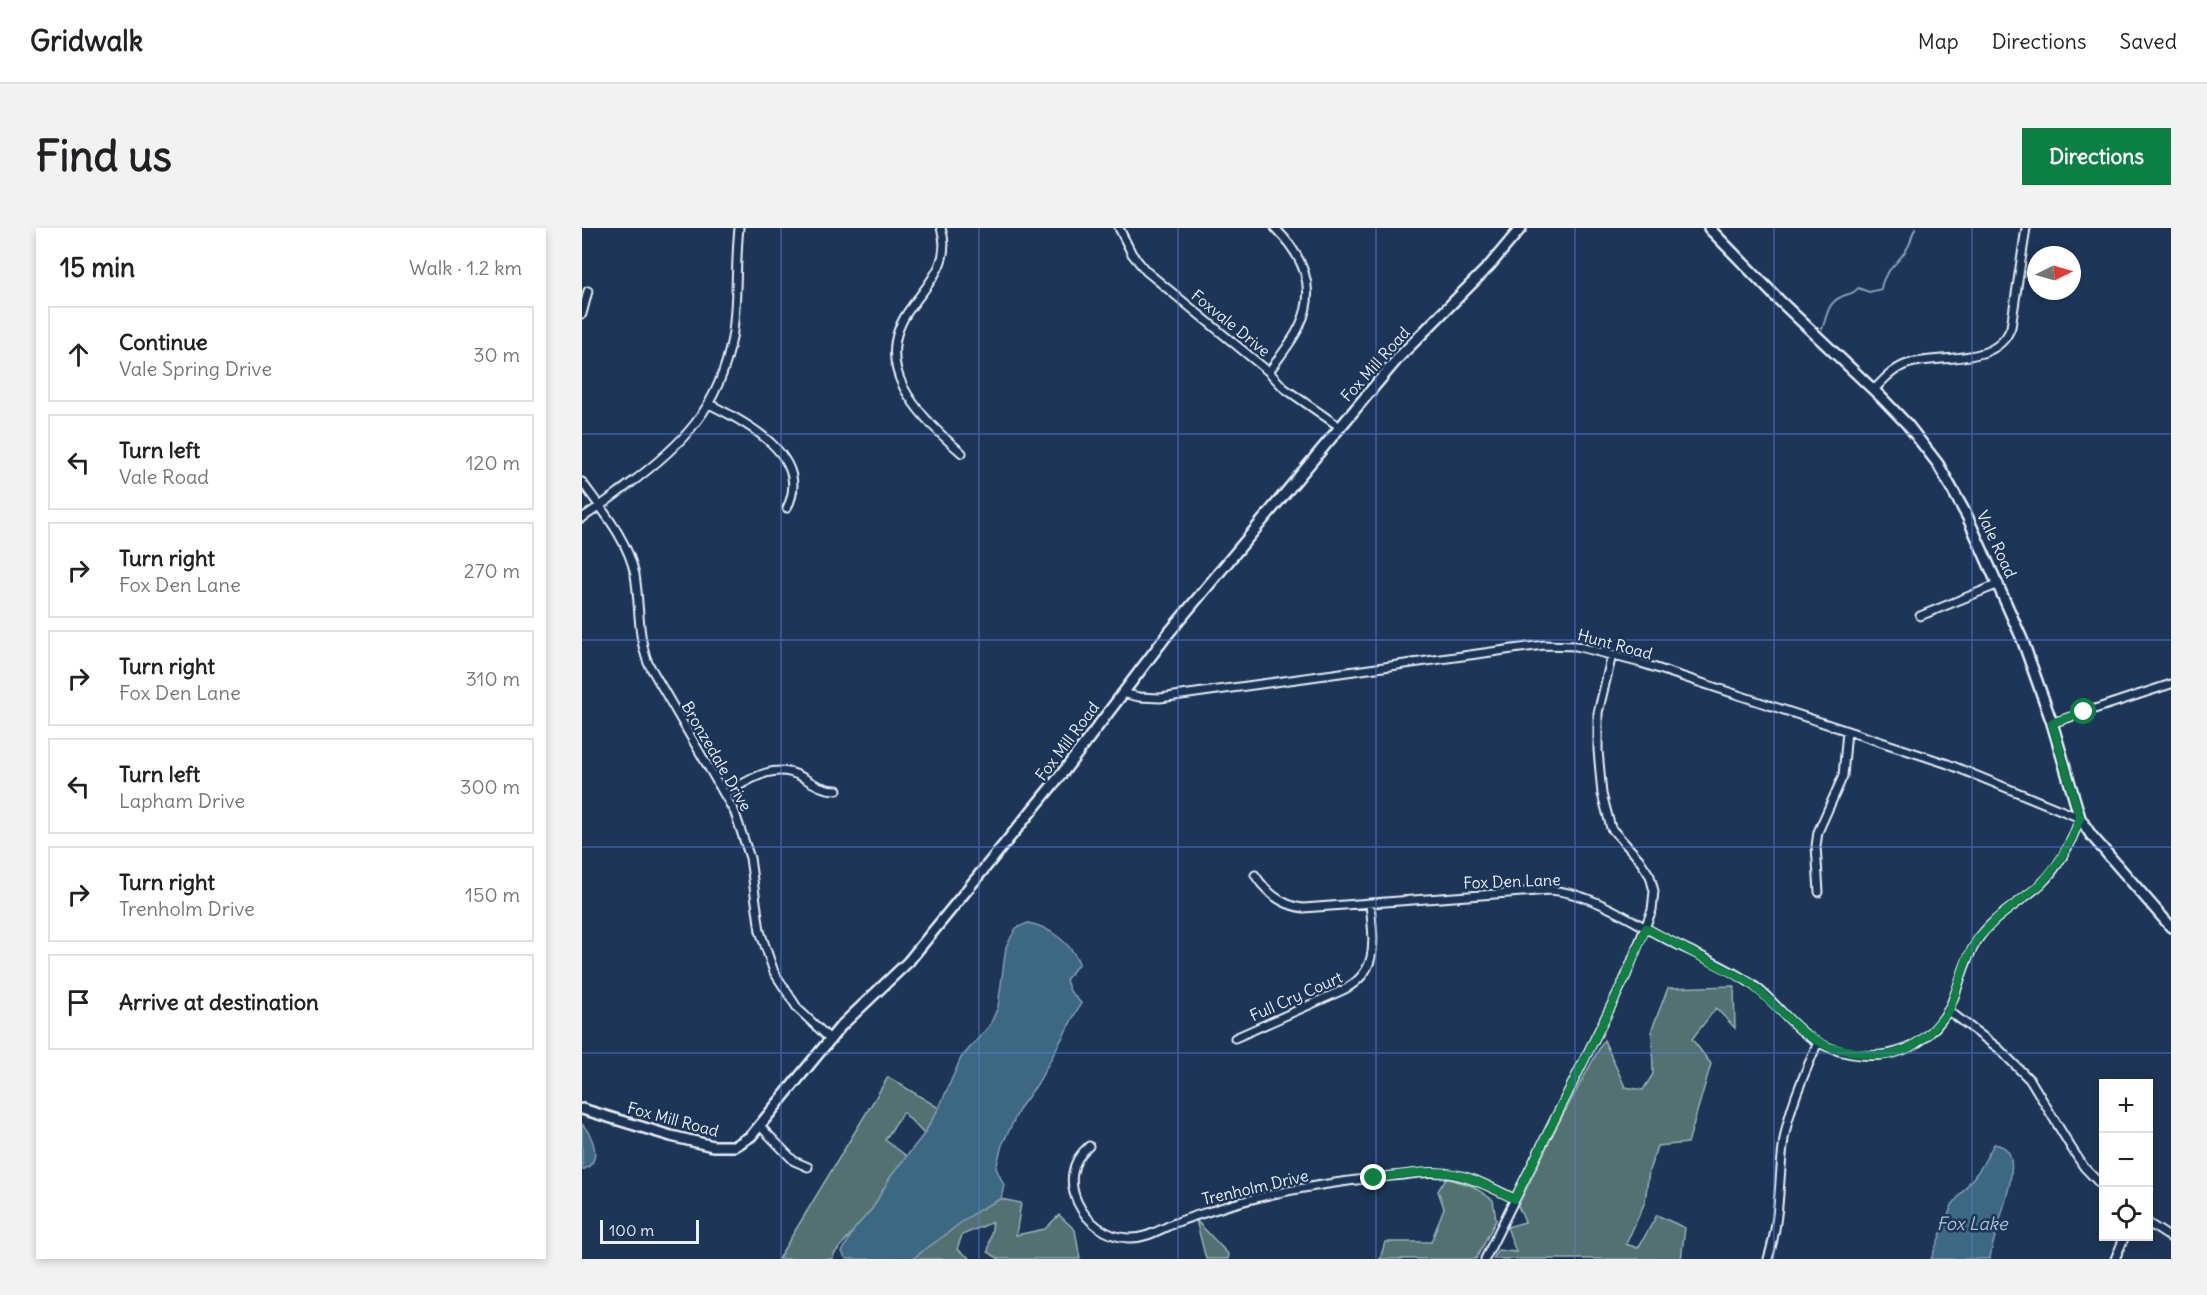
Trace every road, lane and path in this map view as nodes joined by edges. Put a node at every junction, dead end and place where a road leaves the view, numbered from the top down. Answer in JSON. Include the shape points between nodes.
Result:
{"nodes":[{"id":1,"x":739,"y":228,"type":"edge"},
{"id":2,"x":941,"y":228,"type":"edge"},
{"id":3,"x":1119,"y":228,"type":"edge"},
{"id":4,"x":1275,"y":228,"type":"edge"},
{"id":5,"x":1521,"y":228,"type":"edge"},
{"id":6,"x":1709,"y":228,"type":"edge"},
{"id":7,"x":2026,"y":228,"type":"edge"},
{"id":8,"x":588,"y":291,"type":"dead end"},
{"id":9,"x":582,"y":314,"type":"edge"},
{"id":10,"x":1269,"y":372,"type":"junction"},
{"id":11,"x":1874,"y":390,"type":"junction"},
{"id":12,"x":709,"y":404,"type":"junction"},
{"id":13,"x":1341,"y":426,"type":"junction"},
{"id":14,"x":962,"y":453,"type":"dead end"},
{"id":15,"x":582,"y":482,"type":"edge"},
{"id":16,"x":600,"y":507,"type":"junction"},
{"id":17,"x":787,"y":508,"type":"dead end"},
{"id":18,"x":582,"y":518,"type":"edge"},
{"id":19,"x":1999,"y":584,"type":"junction"},
{"id":20,"x":1920,"y":616,"type":"dead end"},
{"id":21,"x":1612,"y":655,"type":"junction"},
{"id":22,"x":2171,"y":684,"type":"edge"},
{"id":23,"x":1122,"y":693,"type":"junction"},
{"id":24,"x":2052,"y":723,"type":"junction"},
{"id":25,"x":1847,"y":731,"type":"junction"},
{"id":26,"x":837,"y":790,"type":"dead end"},
{"id":27,"x":725,"y":794,"type":"junction"},
{"id":28,"x":2080,"y":818,"type":"junction"},
{"id":29,"x":1255,"y":875,"type":"dead end"},
{"id":30,"x":1819,"y":892,"type":"dead end"},
{"id":31,"x":1370,"y":903,"type":"junction"},
{"id":32,"x":2171,"y":927,"type":"edge"},
{"id":33,"x":1646,"y":928,"type":"junction"},
{"id":34,"x":1949,"y":1011,"type":"junction"},
{"id":35,"x":1235,"y":1038,"type":"dead end"},
{"id":36,"x":830,"y":1039,"type":"junction"},
{"id":37,"x":1818,"y":1042,"type":"junction"},
{"id":38,"x":582,"y":1109,"type":"edge"},
{"id":39,"x":760,"y":1126,"type":"junction"},
{"id":40,"x":1089,"y":1146,"type":"dead end"},
{"id":41,"x":808,"y":1167,"type":"dead end"},
{"id":42,"x":2102,"y":1187,"type":"edge"},
{"id":43,"x":1515,"y":1199,"type":"junction"},
{"id":44,"x":2153,"y":1226,"type":"edge"},
{"id":45,"x":2171,"y":1238,"type":"edge"},
{"id":46,"x":2123,"y":1241,"type":"edge"},
{"id":47,"x":1485,"y":1259,"type":"edge"},
{"id":48,"x":1768,"y":1259,"type":"edge"},
{"id":49,"x":2115,"y":1259,"type":"edge"}],
"edges":[{"from":1,"to":12,"type":"street","via":[[732,336]]},
{"from":2,"to":14,"type":"street","via":[[945,244],[942,263],[904,317],[896,339],[895,362],[908,398]]},
{"from":3,"to":10,"type":"street","name":"Foxvale Drive","via":[[1146,271]]},
{"from":4,"to":10,"type":"street","via":[[1297,252],[1308,286],[1300,326]]},
{"from":5,"to":13,"type":"main road","name":"Fox Mill Road","via":[[1400,356]]},
{"from":6,"to":11,"type":"main road","name":"Vale Road"},
{"from":7,"to":11,"type":"street","via":[[2011,327],[2005,340],[1982,353],[1908,364]]},
{"from":8,"to":9,"type":"street"},
{"from":10,"to":13,"type":"street","name":"Foxvale Drive","via":[[1284,388]]},
{"from":11,"to":19,"type":"main road","name":"Vale Road","via":[[1938,464],[1968,516]]},
{"from":12,"to":16,"type":"street","via":[[668,454]]},
{"from":12,"to":17,"type":"street","via":[[758,431],[782,457],[793,487]]},
{"from":13,"to":23,"type":"main road","name":"Fox Mill Road"},
{"from":15,"to":16,"type":"street","name":"Bronzedale Drive"},
{"from":16,"to":18,"type":"street"},
{"from":16,"to":27,"type":"street","name":"Bronzedale Drive","via":[[630,561],[648,663]]},
{"from":19,"to":20,"type":"street"},
{"from":19,"to":24,"type":"main road","name":"Vale Road"},
{"from":21,"to":23,"type":"street","name":"Hunt Road","via":[[1576,646],[1544,645],[1160,698]]},
{"from":21,"to":25,"type":"street","name":"Hunt Road"},
{"from":21,"to":33,"type":"street","via":[[1598,713],[1602,794],[1611,828],[1650,876],[1654,898]]},
{"from":22,"to":24,"type":"street"},
{"from":23,"to":36,"type":"main road","name":"Fox Mill Road","via":[[912,958]]},
{"from":24,"to":28,"type":"main road","name":"Vale Road"},
{"from":25,"to":28,"type":"street","name":"Hunt Road","via":[[1954,766]]},
{"from":25,"to":30,"type":"street","via":[[1843,776],[1817,839]]},
{"from":26,"to":27,"type":"street","via":[[817,787],[791,772],[772,771],[758,774]]},
{"from":27,"to":36,"type":"street","name":"Bronzedale Drive","via":[[744,835],[760,931],[774,972],[798,1009]]},
{"from":28,"to":32,"type":"main road","name":"Vale Road"},
{"from":28,"to":34,"type":"street","name":"Fox Den Lane","via":[[2065,852],[2045,879],[1978,938]]},
{"from":29,"to":31,"type":"street","name":"Fox Den Lane","via":[[1274,896],[1296,907]]},
{"from":31,"to":33,"type":"street","name":"Fox Den Lane","via":[[1550,890],[1584,898]]},
{"from":31,"to":35,"type":"street","name":"Full Cry Court","via":[[1373,952],[1359,980]]},
{"from":33,"to":37,"type":"street","name":"Fox Den Lane","via":[[1749,982]]},
{"from":33,"to":43,"type":"street"},
{"from":34,"to":37,"type":"street","name":"Fox Den Lane","via":[[1929,1034],[1897,1053],[1858,1054]]},
{"from":34,"to":42,"type":"street","via":[[1998,1048],[2031,1081],[2084,1167]]},
{"from":36,"to":39,"type":"main road","name":"Fox Mill Road"},
{"from":37,"to":48,"type":"street","via":[[1786,1131],[1777,1225]]},
{"from":38,"to":39,"type":"main road","name":"Fox Mill Road","via":[[723,1147],[739,1145]]},
{"from":39,"to":41,"type":"street","via":[[794,1161]]},
{"from":40,"to":43,"type":"street","name":"Trenholm Drive","via":[[1079,1155],[1074,1168],[1077,1203],[1099,1229],[1125,1238],[1143,1237],[1189,1218],[1261,1197],[1428,1172],[1455,1174]]},
{"from":43,"to":47,"type":"street"},
{"from":44,"to":45,"type":"street"},
{"from":46,"to":49,"type":"street"}]}
